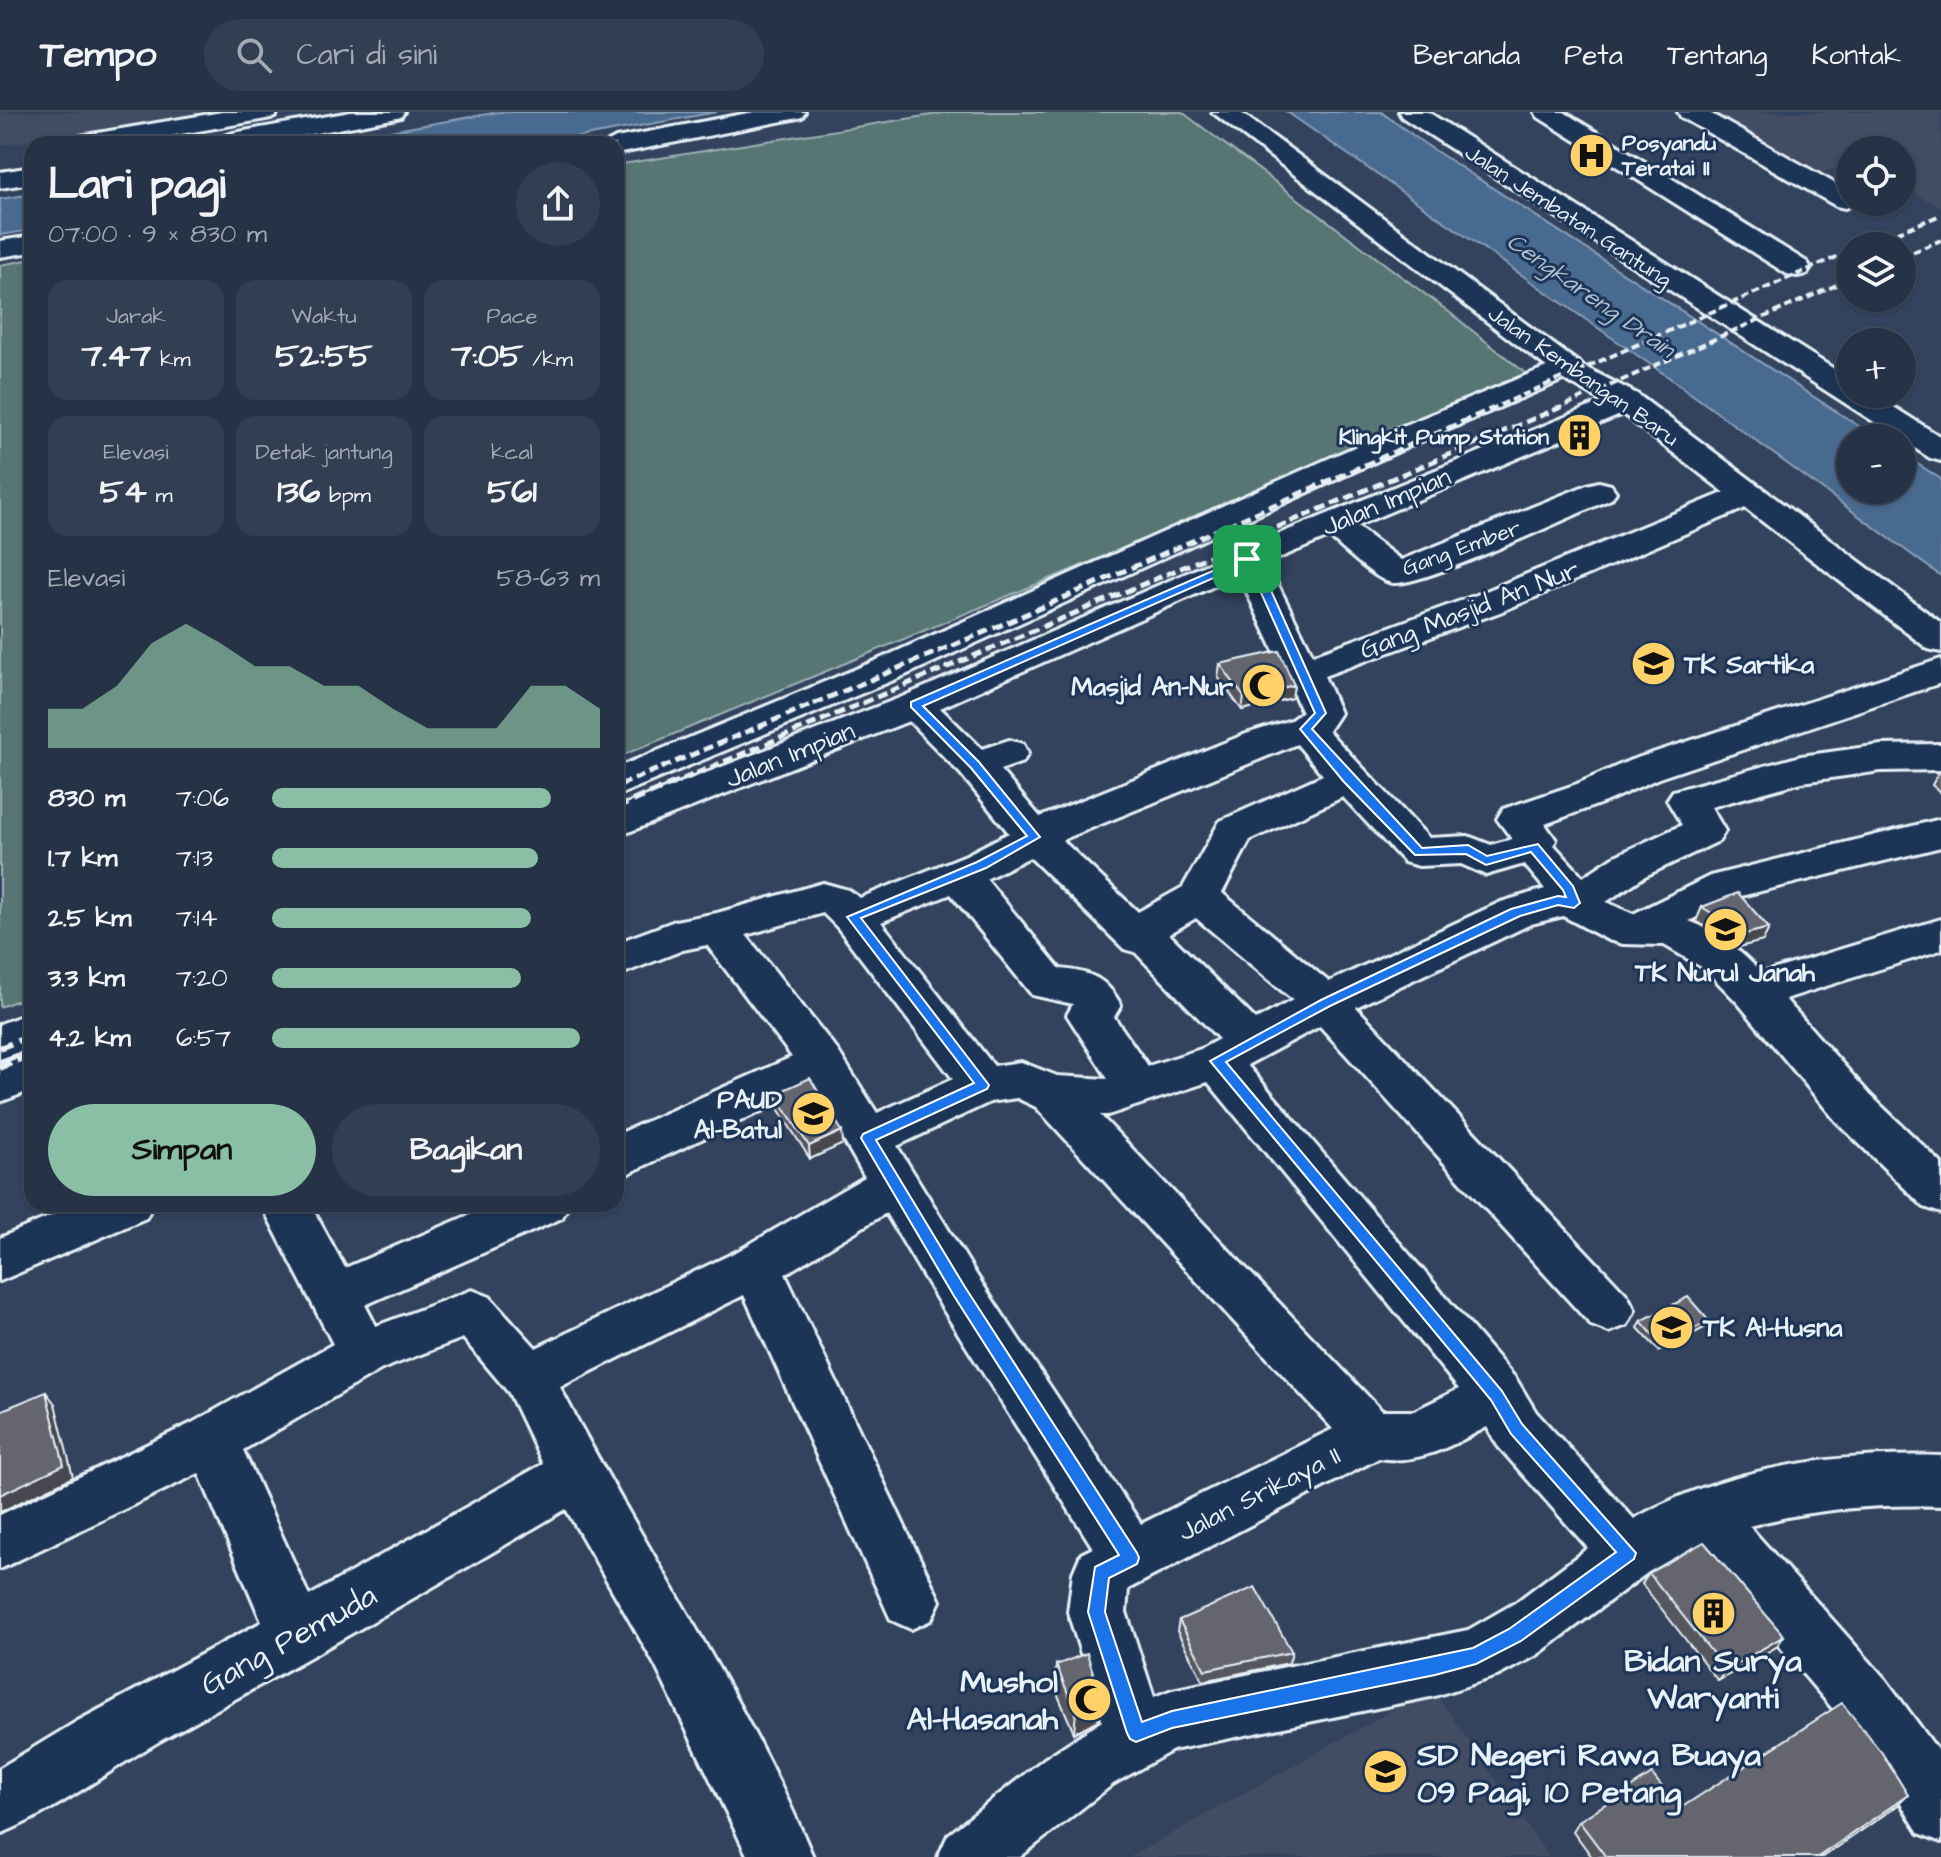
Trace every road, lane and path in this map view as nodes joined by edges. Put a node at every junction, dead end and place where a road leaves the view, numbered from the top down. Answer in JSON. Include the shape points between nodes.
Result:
{"nodes":[{"id":1,"x":266,"y":112,"type":"edge"},
{"id":2,"x":392,"y":112,"type":"edge"},
{"id":3,"x":793,"y":112,"type":"edge"},
{"id":4,"x":1224,"y":112,"type":"edge"},
{"id":5,"x":1411,"y":112,"type":"edge"},
{"id":6,"x":1547,"y":112,"type":"edge"},
{"id":7,"x":1690,"y":112,"type":"edge"},
{"id":8,"x":126,"y":136,"type":"edge"},
{"id":9,"x":258,"y":136,"type":"edge"},
{"id":10,"x":624,"y":144,"type":"edge"},
{"id":11,"x":24,"y":153,"type":"edge"},
{"id":12,"x":0,"y":157,"type":"edge"},
{"id":13,"x":24,"y":176,"type":"edge"},
{"id":14,"x":0,"y":180,"type":"edge"},
{"id":15,"x":1836,"y":195,"type":"edge"},
{"id":16,"x":24,"y":245,"type":"edge"},
{"id":17,"x":0,"y":249,"type":"edge"},
{"id":18,"x":1797,"y":268,"type":"dead end"},
{"id":19,"x":1566,"y":368,"type":"junction"},
{"id":20,"x":1836,"y":384,"type":"edge"},
{"id":21,"x":1626,"y":401,"type":"junction"},
{"id":22,"x":1874,"y":408,"type":"edge"},
{"id":23,"x":1941,"y":451,"type":"edge"},
{"id":24,"x":1599,"y":492,"type":"dead end"},
{"id":25,"x":1750,"y":494,"type":"junction"},
{"id":26,"x":1333,"y":524,"type":"junction"},
{"id":27,"x":1247,"y":559,"type":"junction"},
{"id":28,"x":1941,"y":641,"type":"edge"},
{"id":29,"x":1941,"y":670,"type":"edge"},
{"id":30,"x":1303,"y":671,"type":"junction"},
{"id":31,"x":915,"y":705,"type":"junction"},
{"id":32,"x":1305,"y":729,"type":"junction"},
{"id":33,"x":1941,"y":757,"type":"edge"},
{"id":34,"x":1348,"y":779,"type":"junction"},
{"id":35,"x":624,"y":780,"type":"edge"},
{"id":36,"x":624,"y":820,"type":"edge"},
{"id":37,"x":1525,"y":833,"type":"junction"},
{"id":38,"x":1941,"y":833,"type":"edge"},
{"id":39,"x":1034,"y":837,"type":"junction"},
{"id":40,"x":958,"y":874,"type":"junction"},
{"id":41,"x":1199,"y":897,"type":"junction"},
{"id":42,"x":1574,"y":903,"type":"junction"},
{"id":43,"x":853,"y":917,"type":"junction"},
{"id":44,"x":717,"y":928,"type":"junction"},
{"id":45,"x":1645,"y":930,"type":"junction"},
{"id":46,"x":1941,"y":934,"type":"edge"},
{"id":47,"x":1146,"y":937,"type":"junction"},
{"id":48,"x":624,"y":957,"type":"edge"},
{"id":49,"x":1754,"y":992,"type":"junction"},
{"id":50,"x":1325,"y":1003,"type":"junction"},
{"id":51,"x":24,"y":1032,"type":"edge"},
{"id":52,"x":0,"y":1042,"type":"edge"},
{"id":53,"x":1234,"y":1052,"type":"junction"},
{"id":54,"x":822,"y":1063,"type":"junction"},
{"id":55,"x":24,"y":1074,"type":"edge"},
{"id":56,"x":0,"y":1084,"type":"edge"},
{"id":57,"x":983,"y":1085,"type":"junction"},
{"id":58,"x":1138,"y":1088,"type":"junction"},
{"id":59,"x":1052,"y":1094,"type":"junction"},
{"id":60,"x":868,"y":1138,"type":"junction"},
{"id":61,"x":624,"y":1145,"type":"edge"},
{"id":62,"x":896,"y":1183,"type":"junction"},
{"id":63,"x":1941,"y":1193,"type":"edge"},
{"id":64,"x":111,"y":1212,"type":"edge"},
{"id":65,"x":289,"y":1212,"type":"edge"},
{"id":66,"x":511,"y":1212,"type":"edge"},
{"id":67,"x":0,"y":1260,"type":"edge"},
{"id":68,"x":756,"y":1266,"type":"junction"},
{"id":69,"x":334,"y":1296,"type":"junction"},
{"id":70,"x":1609,"y":1310,"type":"dead end"},
{"id":71,"x":364,"y":1353,"type":"junction"},
{"id":72,"x":528,"y":1377,"type":"junction"},
{"id":73,"x":1497,"y":1396,"type":"junction"},
{"id":74,"x":1365,"y":1432,"type":"junction"},
{"id":75,"x":211,"y":1440,"type":"junction"},
{"id":76,"x":576,"y":1474,"type":"junction"},
{"id":77,"x":1941,"y":1481,"type":"edge"},
{"id":78,"x":1704,"y":1516,"type":"junction"},
{"id":79,"x":0,"y":1543,"type":"edge"},
{"id":80,"x":1628,"y":1553,"type":"junction"},
{"id":81,"x":1131,"y":1558,"type":"junction"},
{"id":82,"x":911,"y":1601,"type":"dead end"},
{"id":83,"x":296,"y":1634,"type":"junction"},
{"id":84,"x":1136,"y":1733,"type":"junction"},
{"id":85,"x":0,"y":1803,"type":"edge"},
{"id":86,"x":1941,"y":1811,"type":"edge"},
{"id":87,"x":781,"y":1857,"type":"edge"},
{"id":88,"x":970,"y":1857,"type":"edge"}],
"edges":[{"from":1,"to":8,"type":"main road"},
{"from":2,"to":9,"type":"main road"},
{"from":3,"to":10,"type":"main road"},
{"from":4,"to":19,"type":"main road","name":"Jalan Kembangan Baru"},
{"from":5,"to":20,"type":"main road","name":"Jalan Jembatan Gantung"},
{"from":6,"to":18,"type":"main road"},
{"from":7,"to":15,"type":"main road"},
{"from":11,"to":12,"type":"main road"},
{"from":13,"to":14,"type":"main road"},
{"from":16,"to":17,"type":"main road"},
{"from":19,"to":21,"type":"main road","name":"Jalan Kembangan Baru"},
{"from":19,"to":35,"type":"main road","via":[[888,669]]},
{"from":21,"to":25,"type":"main road","name":"Jalan Kembangan Baru"},
{"from":21,"to":26,"type":"main road","name":"Jalan Impian"},
{"from":22,"to":23,"type":"main road","name":"Jalan Jembatan Gantung"},
{"from":24,"to":26,"type":"main road","name":"Gang Ember","via":[[1398,572]]},
{"from":25,"to":28,"type":"main road","name":"Jalan Kembangan Baru","via":[[1856,582]]},
{"from":25,"to":30,"type":"main road","name":"Gang Masjid An Nur","via":[[1487,604]]},
{"from":26,"to":27,"type":"main road","name":"Jalan Impian"},
{"from":27,"to":30,"type":"main road"},
{"from":27,"to":31,"type":"main road","name":"Jalan Impian"},
{"from":29,"to":37,"type":"main road","via":[[1645,769],[1591,793]]},
{"from":30,"to":32,"type":"main road","via":[[1321,713]]},
{"from":31,"to":36,"type":"main road","name":"Jalan Impian"},
{"from":31,"to":39,"type":"main road","via":[[992,759]]},
{"from":32,"to":34,"type":"main road"},
{"from":32,"to":39,"type":"main road"},
{"from":33,"to":42,"type":"main road","via":[[1881,758],[1801,769],[1687,800],[1705,831],[1630,866]]},
{"from":34,"to":37,"type":"main road","via":[[1419,852],[1468,850],[1486,861]]},
{"from":34,"to":41,"type":"main road","via":[[1234,831]]},
{"from":37,"to":42,"type":"main road"},
{"from":38,"to":45,"type":"main road","via":[[1725,886],[1649,923]]},
{"from":39,"to":40,"type":"main road"},
{"from":39,"to":47,"type":"main road","via":[[1139,938]]},
{"from":40,"to":43,"type":"main road"},
{"from":40,"to":58,"type":"main road","via":[[1048,984],[1083,987],[1099,1005],[1089,1015]]},
{"from":41,"to":47,"type":"main road","via":[[1143,929]]},
{"from":41,"to":50,"type":"main road"},
{"from":42,"to":45,"type":"main road","via":[[1623,929]]},
{"from":42,"to":50,"type":"main road","via":[[1558,900],[1516,913]]},
{"from":43,"to":44,"type":"main road","via":[[841,902],[823,898]]},
{"from":43,"to":57,"type":"main road"},
{"from":44,"to":48,"type":"main road","via":[[675,936]]},
{"from":44,"to":54,"type":"main road"},
{"from":45,"to":49,"type":"main road","via":[[1668,930],[1692,939]]},
{"from":46,"to":49,"type":"main road"},
{"from":47,"to":53,"type":"main road"},
{"from":49,"to":63,"type":"main road","via":[[1853,1108]]},
{"from":50,"to":53,"type":"main road"},
{"from":50,"to":70,"type":"main road"},
{"from":51,"to":52,"type":"main road"},
{"from":53,"to":58,"type":"main road"},
{"from":53,"to":73,"type":"main road"},
{"from":54,"to":60,"type":"main road"},
{"from":54,"to":61,"type":"main road"},
{"from":55,"to":56,"type":"main road"},
{"from":57,"to":59,"type":"main road","via":[[1021,1080]]},
{"from":57,"to":60,"type":"main road"},
{"from":58,"to":59,"type":"main road","via":[[1108,1097]]},
{"from":59,"to":74,"type":"main road","name":"Jalan Srikaya II"},
{"from":60,"to":62,"type":"main road"},
{"from":62,"to":68,"type":"main road"},
{"from":62,"to":81,"type":"main road"},
{"from":64,"to":67,"type":"main road"},
{"from":65,"to":69,"type":"main road"},
{"from":66,"to":69,"type":"main road"},
{"from":68,"to":72,"type":"main road"},
{"from":68,"to":82,"type":"main road"},
{"from":69,"to":71,"type":"main road"},
{"from":71,"to":72,"type":"main road","via":[[472,1312]]},
{"from":71,"to":75,"type":"main road"},
{"from":72,"to":76,"type":"main road"},
{"from":73,"to":74,"type":"main road","via":[[1420,1434]]},
{"from":73,"to":80,"type":"main road","via":[[1517,1429]]},
{"from":74,"to":81,"type":"main road","name":"Jalan Srikaya II","via":[[1360,1442]]},
{"from":75,"to":79,"type":"main road"},
{"from":75,"to":83,"type":"main road"},
{"from":76,"to":83,"type":"main road","name":"Gang Pemuda"},
{"from":76,"to":87,"type":"main road","via":[[676,1645]]},
{"from":77,"to":78,"type":"main road","via":[[1843,1482],[1756,1497]]},
{"from":78,"to":80,"type":"main road"},
{"from":78,"to":86,"type":"main road","via":[[1865,1701]]},
{"from":80,"to":84,"type":"main road","via":[[1515,1635],[1476,1656],[1172,1720]]},
{"from":81,"to":84,"type":"main road","name":"Jalan Srikaya II","via":[[1101,1573],[1097,1612]]},
{"from":83,"to":85,"type":"main road","name":"Gang Pemuda","via":[[97,1743]]},
{"from":84,"to":88,"type":"main road","via":[[1107,1749]]}]}
